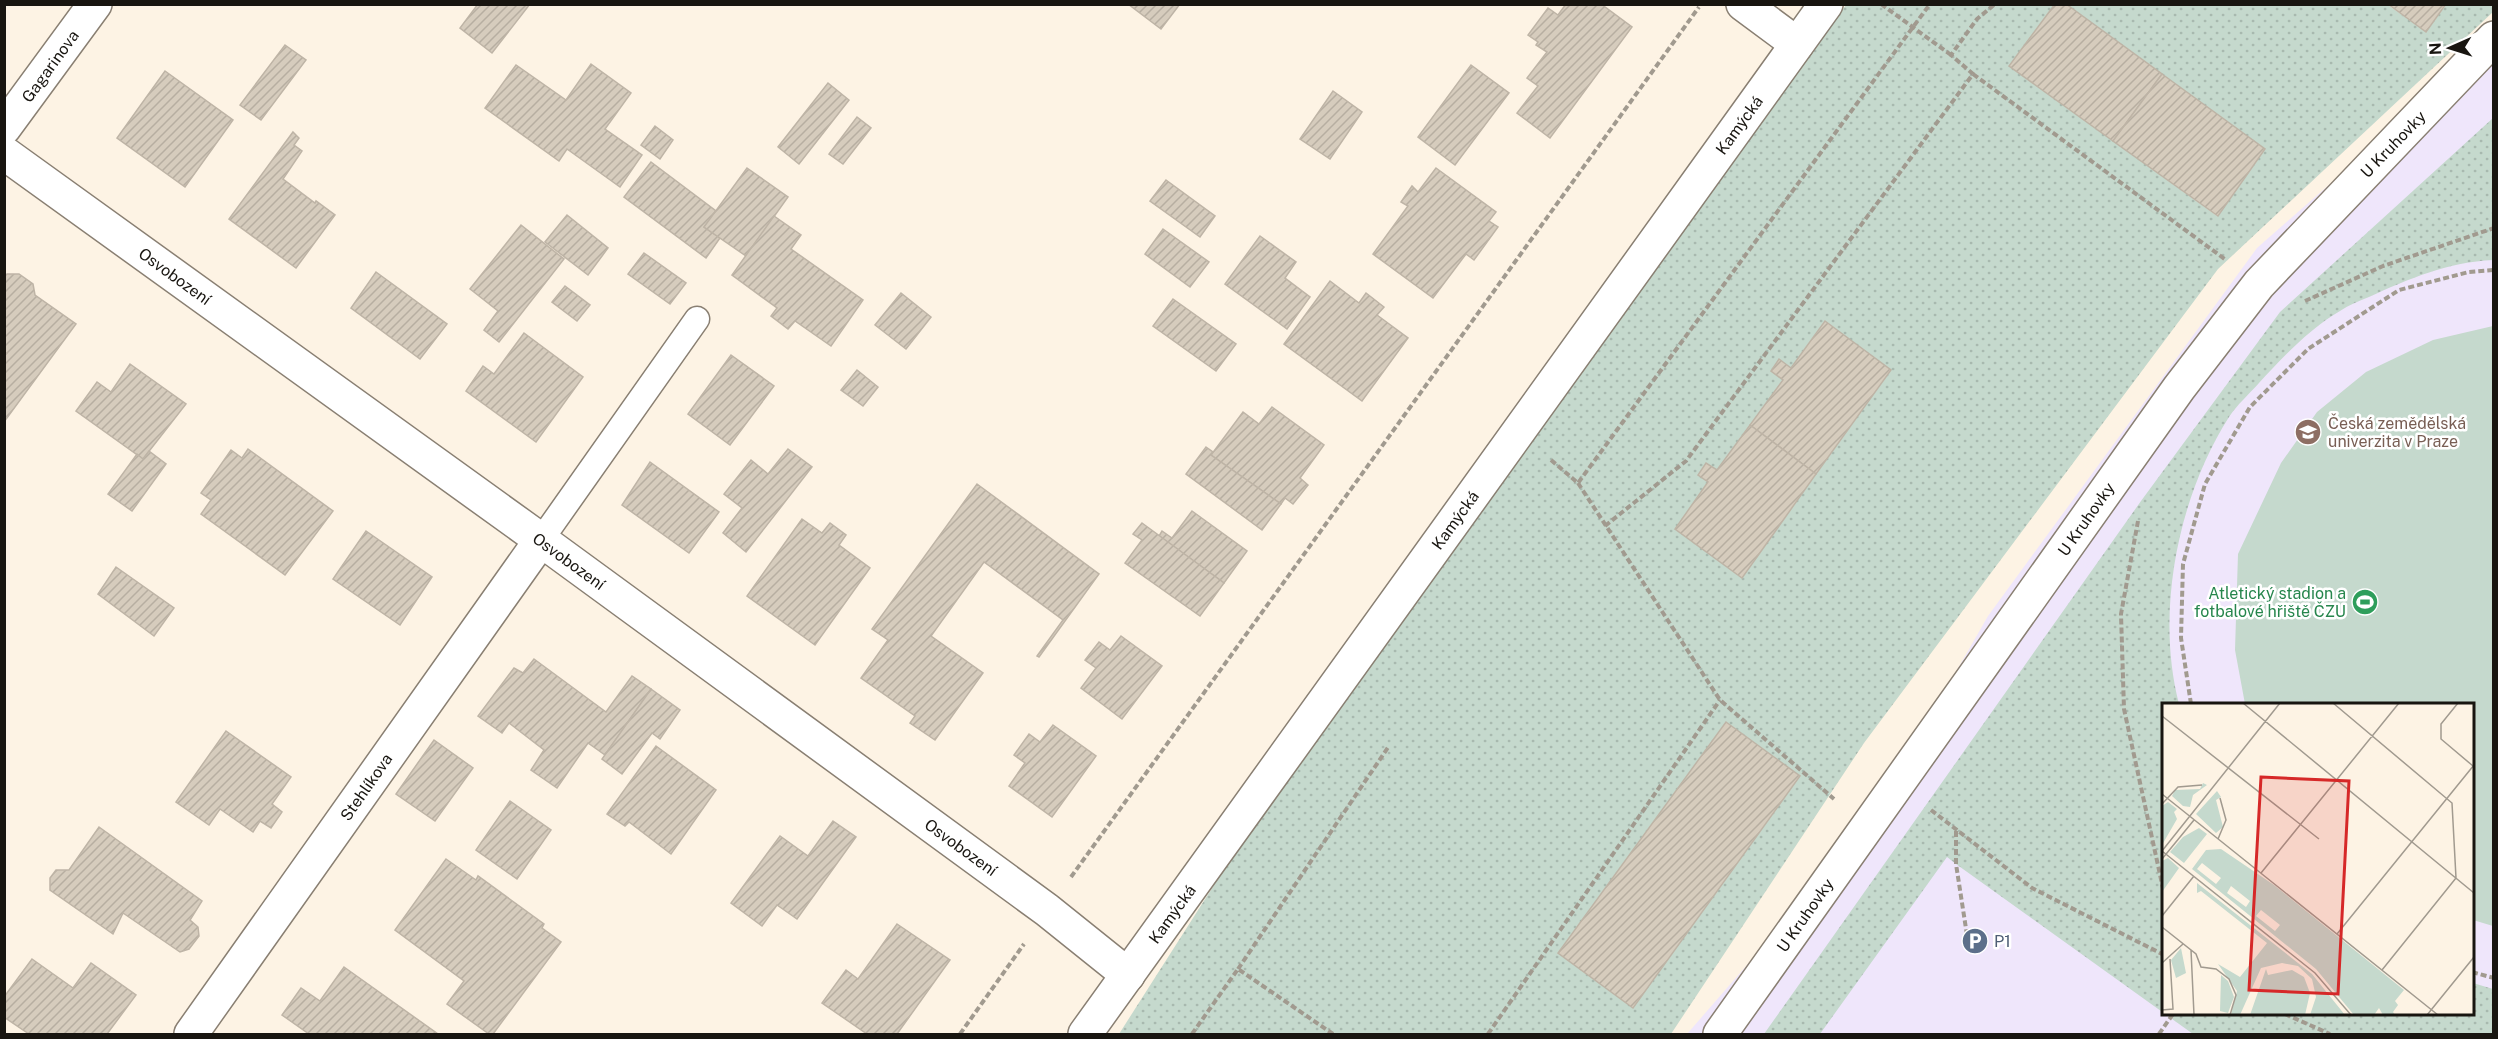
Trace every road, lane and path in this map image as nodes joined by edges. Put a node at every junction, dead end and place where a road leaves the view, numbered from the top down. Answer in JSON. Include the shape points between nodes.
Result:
{"nodes":[{"id":1,"x":95,"y":4,"type":"edge"},
{"id":2,"x":1702,"y":4,"type":"edge"},
{"id":3,"x":1743,"y":4,"type":"edge"},
{"id":4,"x":1826,"y":4,"type":"edge"},
{"id":5,"x":1881,"y":4,"type":"edge"},
{"id":6,"x":1930,"y":4,"type":"edge"},
{"id":7,"x":1995,"y":4,"type":"edge"},
{"id":8,"x":1913,"y":28,"type":"junction"},
{"id":9,"x":2493,"y":38,"type":"edge"},
{"id":10,"x":1797,"y":44,"type":"junction"},
{"id":11,"x":1951,"y":56,"type":"junction"},
{"id":12,"x":1973,"y":74,"type":"junction"},
{"id":13,"x":4,"y":128,"type":"edge"},
{"id":14,"x":4,"y":153,"type":"edge"},
{"id":15,"x":2493,"y":228,"type":"edge"},
{"id":16,"x":2493,"y":270,"type":"edge"},
{"id":17,"x":2259,"y":284,"type":"junction"},
{"id":18,"x":698,"y":319,"type":"dead end"},
{"id":19,"x":1518,"y":432,"type":"junction"},
{"id":20,"x":1578,"y":483,"type":"junction"},
{"id":21,"x":2139,"y":512,"type":"dead end"},
{"id":22,"x":1605,"y":526,"type":"junction"},
{"id":23,"x":541,"y":540,"type":"junction"},
{"id":24,"x":1720,"y":700,"type":"junction"},
{"id":25,"x":2191,"y":703,"type":"edge"},
{"id":26,"x":1389,"y":746,"type":"dead end"},
{"id":27,"x":1899,"y":784,"type":"junction"},
{"id":28,"x":1867,"y":827,"type":"junction"},
{"id":29,"x":1956,"y":830,"type":"junction"},
{"id":30,"x":2162,"y":888,"type":"edge"},
{"id":31,"x":1047,"y":910,"type":"junction"},
{"id":32,"x":1969,"y":948,"type":"dead end"},
{"id":33,"x":2162,"y":954,"type":"edge"},
{"id":34,"x":1238,"y":969,"type":"junction"},
{"id":35,"x":2474,"y":973,"type":"edge"},
{"id":36,"x":1128,"y":975,"type":"junction"},
{"id":37,"x":2493,"y":978,"type":"edge"},
{"id":38,"x":2172,"y":1015,"type":"edge"},
{"id":39,"x":2287,"y":1015,"type":"edge"},
{"id":40,"x":191,"y":1035,"type":"edge"},
{"id":41,"x":960,"y":1035,"type":"edge"},
{"id":42,"x":1085,"y":1035,"type":"edge"},
{"id":43,"x":1192,"y":1035,"type":"edge"},
{"id":44,"x":1333,"y":1035,"type":"edge"},
{"id":45,"x":1488,"y":1035,"type":"edge"},
{"id":46,"x":1720,"y":1035,"type":"edge"},
{"id":47,"x":2159,"y":1035,"type":"edge"},
{"id":48,"x":2330,"y":1035,"type":"edge"}],
"edges":[{"from":1,"to":13,"type":"street","name":"Gagarinova"},
{"from":2,"to":31,"type":"path"},
{"from":3,"to":10,"type":"street"},
{"from":4,"to":10,"type":"street","name":"Kamýcká"},
{"from":5,"to":8,"type":"path"},
{"from":6,"to":8,"type":"path"},
{"from":7,"to":11,"type":"path","via":[[1977,19]]},
{"from":8,"to":11,"type":"path"},
{"from":8,"to":20,"type":"path"},
{"from":9,"to":17,"type":"street","name":"U Kruhovky"},
{"from":10,"to":19,"type":"street","name":"Kamýcká"},
{"from":11,"to":12,"type":"path"},
{"from":12,"to":17,"type":"path"},
{"from":12,"to":22,"type":"path","via":[[1686,460]]},
{"from":14,"to":23,"type":"street","name":"Osvobození"},
{"from":15,"to":17,"type":"path","via":[[2383,266],[2280,312]]},
{"from":16,"to":25,"type":"path","via":[[2469,272],[2399,290],[2308,349],[2250,407],[2205,484],[2183,564],[2181,638]]},
{"from":17,"to":27,"type":"street","name":"U Kruhovky","via":[[2179,388]]},
{"from":18,"to":23,"type":"lane"},
{"from":19,"to":20,"type":"path"},
{"from":19,"to":36,"type":"street","name":"Kamýcká"},
{"from":20,"to":22,"type":"path"},
{"from":21,"to":30,"type":"path","via":[[2121,614],[2124,710]]},
{"from":22,"to":24,"type":"path"},
{"from":23,"to":31,"type":"street","name":"Osvobození"},
{"from":23,"to":40,"type":"street","name":"Stehlíkova"},
{"from":24,"to":28,"type":"path"},
{"from":24,"to":45,"type":"path"},
{"from":26,"to":34,"type":"path"},
{"from":27,"to":28,"type":"street","name":"U Kruhovky"},
{"from":27,"to":29,"type":"path"},
{"from":28,"to":46,"type":"street","name":"U Kruhovky"},
{"from":29,"to":32,"type":"path","via":[[1956,864]]},
{"from":29,"to":33,"type":"path","via":[[2032,888]]},
{"from":31,"to":36,"type":"street","name":"Osvobození"},
{"from":31,"to":41,"type":"path"},
{"from":34,"to":43,"type":"path"},
{"from":34,"to":44,"type":"path"},
{"from":35,"to":37,"type":"path"},
{"from":36,"to":42,"type":"street","name":"Kamýcká"},
{"from":38,"to":47,"type":"path"},
{"from":39,"to":48,"type":"path"}]}
